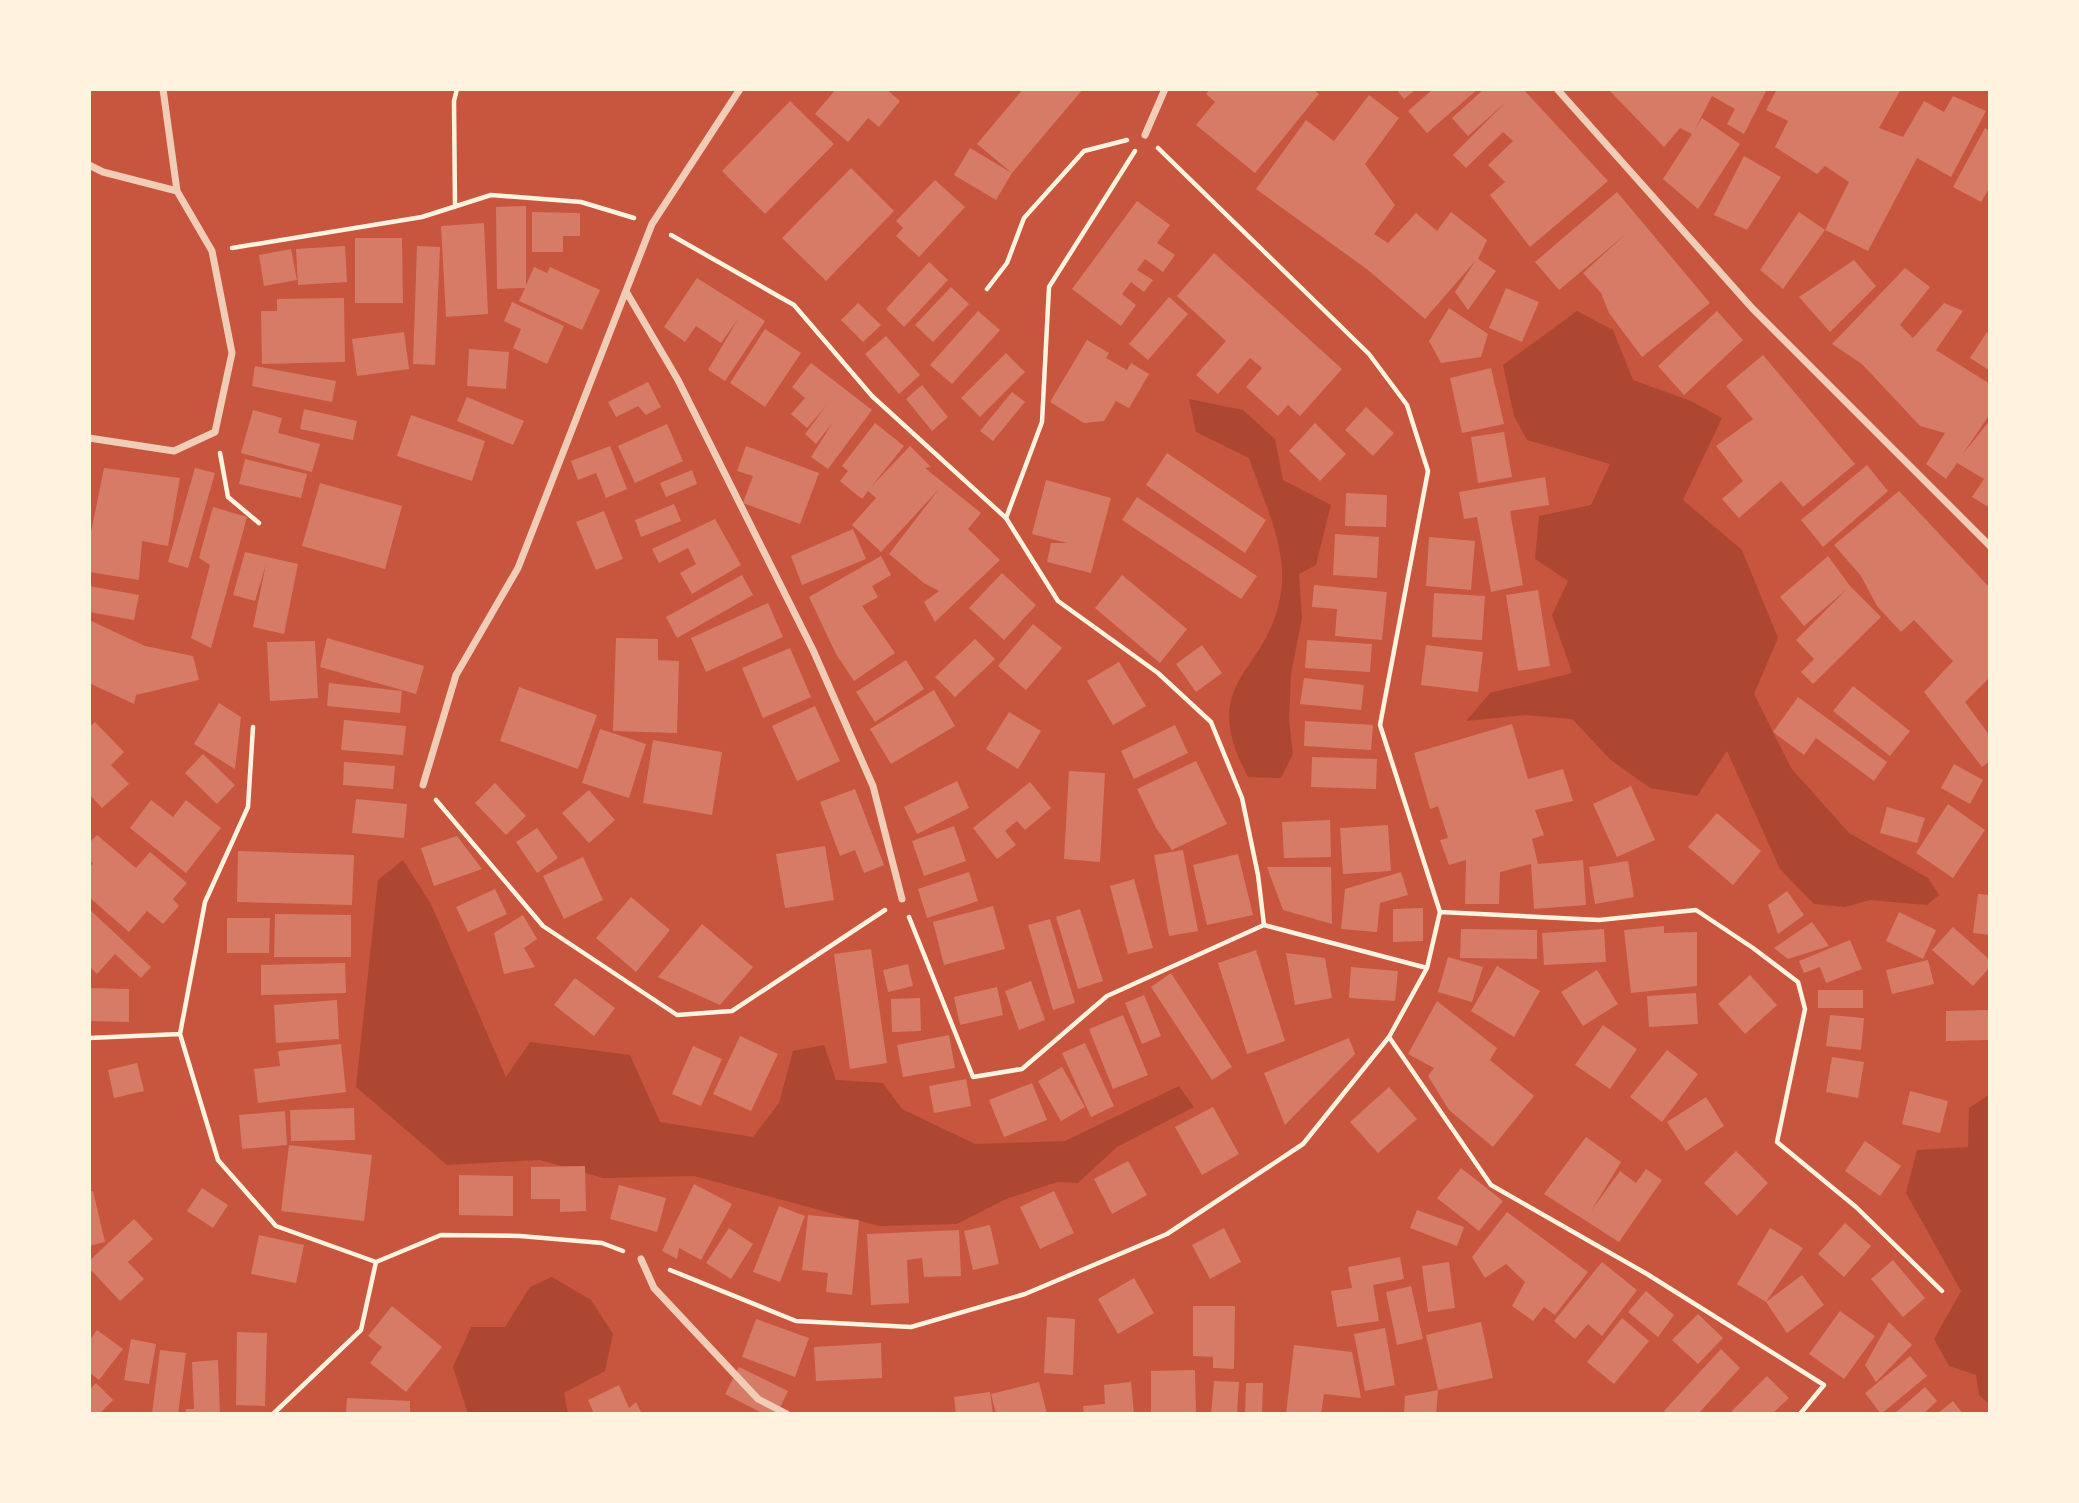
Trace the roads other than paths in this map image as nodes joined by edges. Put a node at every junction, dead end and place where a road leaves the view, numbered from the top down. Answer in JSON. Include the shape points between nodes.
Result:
{"nodes":[{"id":1,"x":163,"y":89,"type":"edge"},
{"id":2,"x":740,"y":89,"type":"edge"},
{"id":3,"x":1165,"y":89,"type":"edge"},
{"id":4,"x":1557,"y":89,"type":"edge"},
{"id":5,"x":1145,"y":135,"type":"road end"},
{"id":6,"x":89,"y":165,"type":"edge"},
{"id":7,"x":177,"y":191,"type":"junction"},
{"id":8,"x":627,"y":293,"type":"junction"},
{"id":9,"x":89,"y":438,"type":"edge"},
{"id":10,"x":1990,"y":545,"type":"edge"},
{"id":11,"x":423,"y":785,"type":"road end"},
{"id":12,"x":902,"y":899,"type":"road end"},
{"id":13,"x":641,"y":1259,"type":"road end"},
{"id":14,"x":788,"y":1414,"type":"edge"}],
"edges":[{"from":1,"to":7,"type":"street"},
{"from":2,"to":8,"type":"street","via":[[652,224]]},
{"from":3,"to":5,"type":"street"},
{"from":4,"to":10,"type":"street","via":[[1752,308]]},
{"from":6,"to":7,"type":"street"},
{"from":7,"to":9,"type":"street","via":[[212,251],[232,353],[215,432],[174,450]]},
{"from":8,"to":11,"type":"street","via":[[518,568],[456,675]]},
{"from":8,"to":12,"type":"street","via":[[678,380],[813,650],[873,786]]},
{"from":13,"to":14,"type":"street","via":[[654,1288],[758,1399]]}]}
